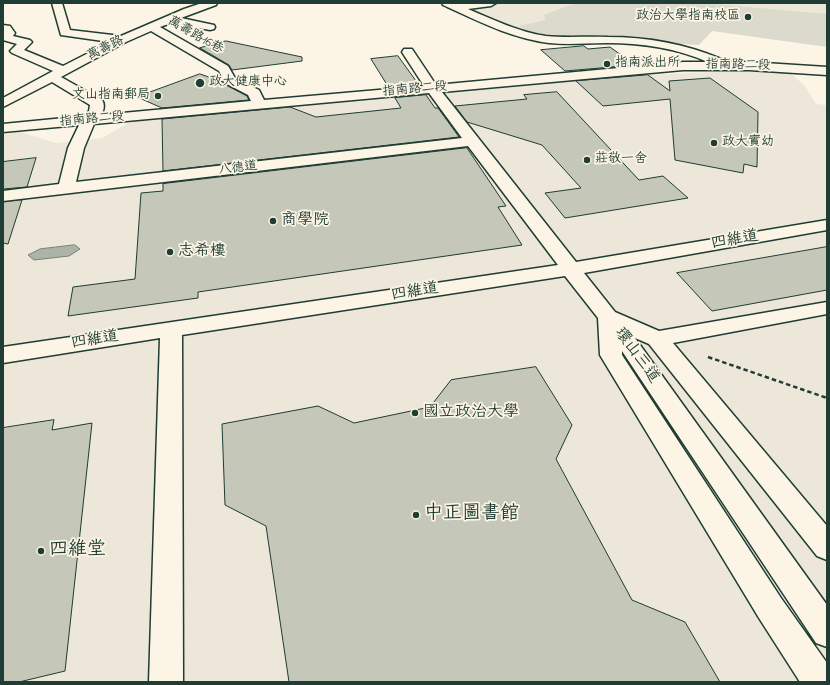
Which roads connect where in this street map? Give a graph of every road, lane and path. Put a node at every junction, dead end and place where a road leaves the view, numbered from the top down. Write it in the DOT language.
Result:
graph roads {
  1 [pos="58,3"];
  2 [pos="212,3"];
  3 [pos="491,3"];
  4 [pos="452,5"];
  5 [pos="169,19"];
  6 [pos="152,27"];
  7 [pos="210,27"];
  8 [pos="3,28"];
  9 [pos="122,40"];
  10 [pos="408,52"];
  11 [pos="723,65"];
  12 [pos="827,71"];
  13 [pos="66,72"];
  14 [pos="432,88"];
  15 [pos="3,103"];
  16 [pos="259,104"];
  17 [pos="89,120"];
  18 [pos="3,128"];
  19 [pos="472,142"];
  20 [pos="66,189"];
  21 [pos="3,196"];
  22 [pos="827,225"];
  23 [pos="571,269"];
  24 [pos="827,308"];
  25 [pos="608,317"];
  26 [pos="171,330"];
  27 [pos="657,339"];
  28 [pos="701,354"];
  29 [pos="3,355"];
  30 [pos="827,398"];
  31 [pos="827,547"];
  32 [pos="827,632"];
  33 [pos="166,682"];
  34 [pos="820,682"];
  1 -- 9 [label="street"];
  2 -- 5 [label="street, 萬壽路"];
  3 -- 4 [label="street"];
  4 -- 11 [label="street"];
  5 -- 6 [label="street, 萬壽路"];
  5 -- 7 [label="street"];
  6 -- 9 [label="street, 萬壽路"];
  6 -- 16 [label="street, 萬壽路16巷"];
  8 -- 13 [label="street"];
  9 -- 13 [label="street, 萬壽路"];
  10 -- 14 [label="street, 環山三道"];
  11 -- 12 [label="street, 指南路二段"];
  11 -- 14 [label="street, 指南路二段"];
  13 -- 15 [label="street, 萬壽路"];
  13 -- 17 [label="street"];
  14 -- 16 [label="street, 指南路二段"];
  14 -- 19 [label="street, 環山三道"];
  16 -- 17 [label="street, 指南路二段"];
  17 -- 18 [label="street, 指南路二段"];
  17 -- 20 [label="street"];
  19 -- 20 [label="street, 八德道"];
  19 -- 23 [label="street, 環山三道"];
  20 -- 21 [label="street, 八德道"];
  22 -- 23 [label="street, 四維道"];
  23 -- 25 [label="street, 環山三道"];
  23 -- 26 [label="street, 四維道"];
  24 -- 27 [label="street"];
  25 -- 27 [label="street"];
  25 -- 32 [label="street, 環山三道"];
  25 -- 34 [label="street"];
  26 -- 29 [label="street, 四維道"];
  26 -- 33 [label="street"];
  27 -- 31 [label="street"];
  28 -- 30 [label="path"];
}
